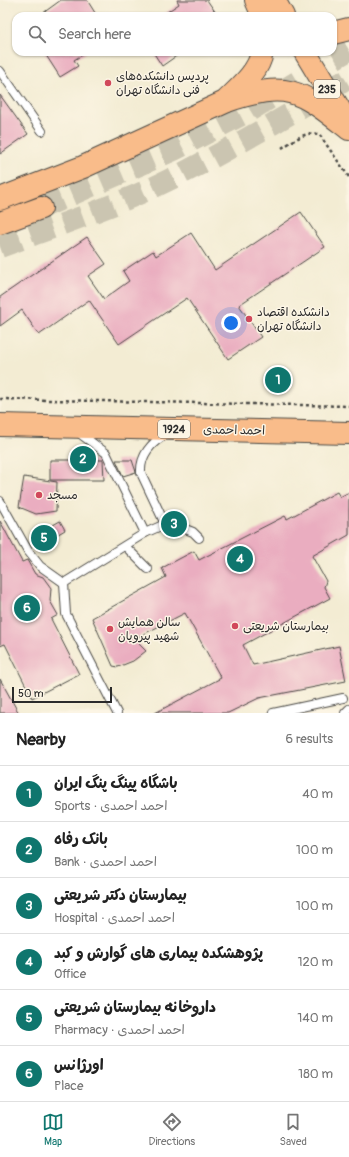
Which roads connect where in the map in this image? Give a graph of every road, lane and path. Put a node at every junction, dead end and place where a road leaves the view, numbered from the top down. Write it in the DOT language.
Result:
graph roads {
  1 [pos="256,0"];
  2 [pos="274,0"];
  3 [pos="261,12"];
  4 [pos="281,12"];
  5 [pos="349,28"];
  6 [pos="337,32"];
  7 [pos="260,56"];
  8 [pos="307,56"];
  9 [pos="0,72"];
  10 [pos="225,102"];
  11 [pos="349,125"];
  12 [pos="349,129"];
  13 [pos="42,131"];
  14 [pos="282,148"];
  15 [pos="349,178"];
  16 [pos="0,200"];
  17 [pos="41,208"];
  18 [pos="0,223"];
  19 [pos="0,399"];
  20 [pos="349,406"];
  21 [pos="0,425"];
  22 [pos="70,427"];
  23 [pos="178,429"];
  24 [pos="349,433"];
  25 [pos="0,501"];
  26 [pos="165,524"];
  27 [pos="145,533"];
  28 [pos="199,538"];
  29 [pos="126,547"];
  30 [pos="148,569"];
  31 [pos="64,583"];
  32 [pos="343,698"];
  33 [pos="349,709"];
  34 [pos="117,713"];
  35 [pos="273,713"];
  36 [pos="345,713"];
  1 -- 3 [label="main road"];
  2 -- 4 [label="main road"];
  5 -- 6 [label="main road"];
  7 -- 10 [label="main road"];
  8 -- 11 [label="main road, 235"];
  9 -- 13 [label="lane"];
  10 -- 12 [label="main road"];
  10 -- 16 [label="main road"];
  14 -- 15 [label="path"];
  17 -- 18 [label="main road"];
  19 -- 20 [label="path"];
  21 -- 22 [label="main road, احمد احمدی / 1924"];
  22 -- 23 [label="main road, احمد احمدی / 1924"];
  22 -- 27 [label="lane"];
  23 -- 24 [label="main road, احمد احمدی / 1924"];
  23 -- 26 [label="lane"];
  25 -- 31 [label="lane"];
  26 -- 27 [label="lane"];
  26 -- 28 [label="lane"];
  27 -- 29 [label="lane"];
  29 -- 30 [label="lane"];
  29 -- 31 [label="lane"];
  31 -- 34 [label="lane"];
  32 -- 35 [label="lane"];
  33 -- 36 [label="lane"];
}
